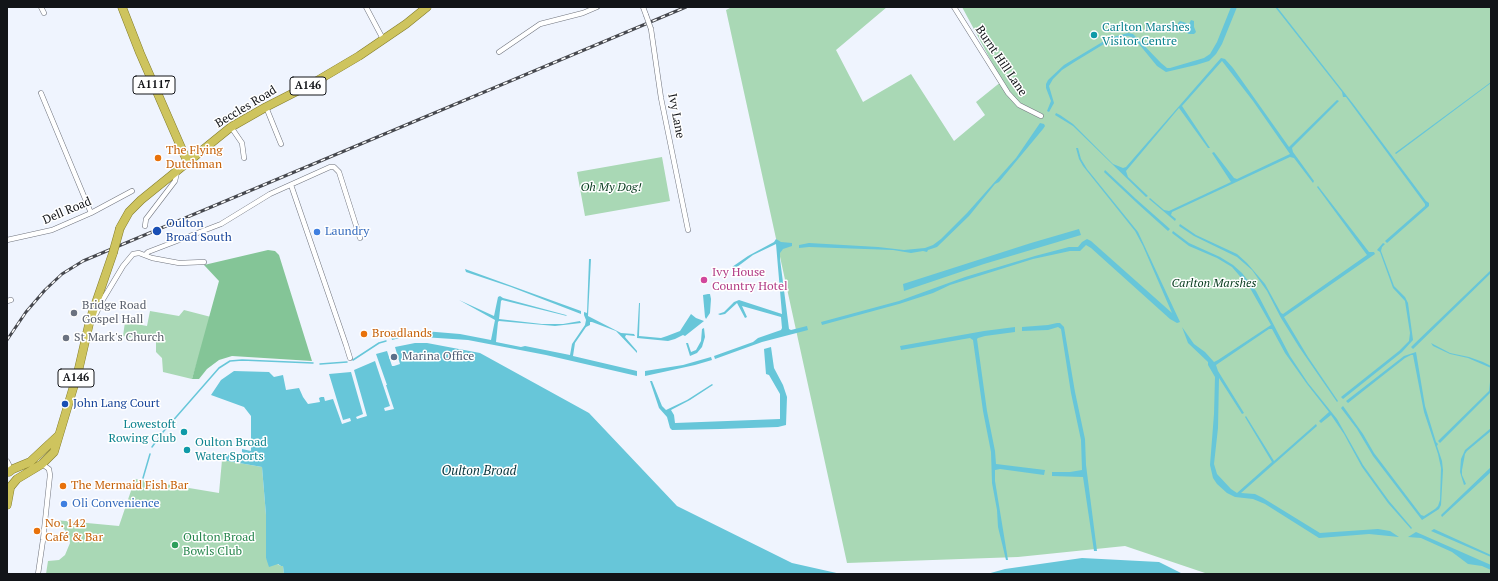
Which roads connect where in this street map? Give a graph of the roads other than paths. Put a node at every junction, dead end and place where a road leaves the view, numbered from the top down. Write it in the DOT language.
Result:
graph roads {
  1 [pos="41,7"];
  2 [pos="122,7"];
  3 [pos="366,7"];
  4 [pos="427,7"];
  5 [pos="597,7"];
  6 [pos="643,7"];
  7 [pos="954,7"];
  8 [pos="44,13"];
  9 [pos="383,40"];
  10 [pos="499,52"];
  11 [pos="41,93"];
  12 [pos="266,107"];
  13 [pos="1041,116"];
  14 [pos="231,127"];
  15 [pos="281,144"];
  16 [pos="244,158"];
  17 [pos="187,162"];
  18 [pos="177,171"];
  19 [pos="291,185"];
  20 [pos="132,191"];
  21 [pos="91,213"];
  22 [pos="145,226"];
  23 [pos="688,230"];
  24 [pos="360,238"];
  25 [pos="7,239"];
  26 [pos="145,255"];
  27 [pos="204,262"];
  28 [pos="90,320"];
  29 [pos="350,358"];
  30 [pos="60,434"];
  31 [pos="7,461"];
  32 [pos="42,464"];
  33 [pos="8,471"];
  34 [pos="10,488"];
  35 [pos="7,505"];
  36 [pos="38,574"];
  1 -- 8 [label="street"];
  2 -- 17 [label="highway, A1117"];
  3 -- 9 [label="street"];
  4 -- 9 [label="highway, Beccles Road / A146"];
  5 -- 10 [label="street"];
  6 -- 23 [label="street, Ivy Lane, bridge"];
  7 -- 13 [label="street, Burnt Hill Lane"];
  9 -- 12 [label="highway, Beccles Road / A146"];
  11 -- 21 [label="street"];
  12 -- 14 [label="highway, Beccles Road / A146"];
  12 -- 15 [label="street"];
  14 -- 16 [label="street"];
  14 -- 17 [label="highway, Beccles Road / A146"];
  17 -- 18 [label="highway, Beccles Road / A146"];
  18 -- 22 [label="street, Beccles Road"];
  18 -- 28 [label="highway, A146, bridge"];
  19 -- 24 [label="street"];
  19 -- 26 [label="street"];
  19 -- 29 [label="street"];
  20 -- 21 [label="street, Dell Road"];
  21 -- 25 [label="street, Dell Road"];
  26 -- 27 [label="street"];
  26 -- 28 [label="street"];
  28 -- 30 [label="highway, A146"];
  30 -- 32 [label="highway, A146"];
  30 -- 33 [label="highway"];
  31 -- 33 [label="street"];
  32 -- 34 [label="highway, A146"];
  32 -- 36 [label="street"];
  33 -- 34 [label="highway"];
  34 -- 35 [label="highway"];
}
